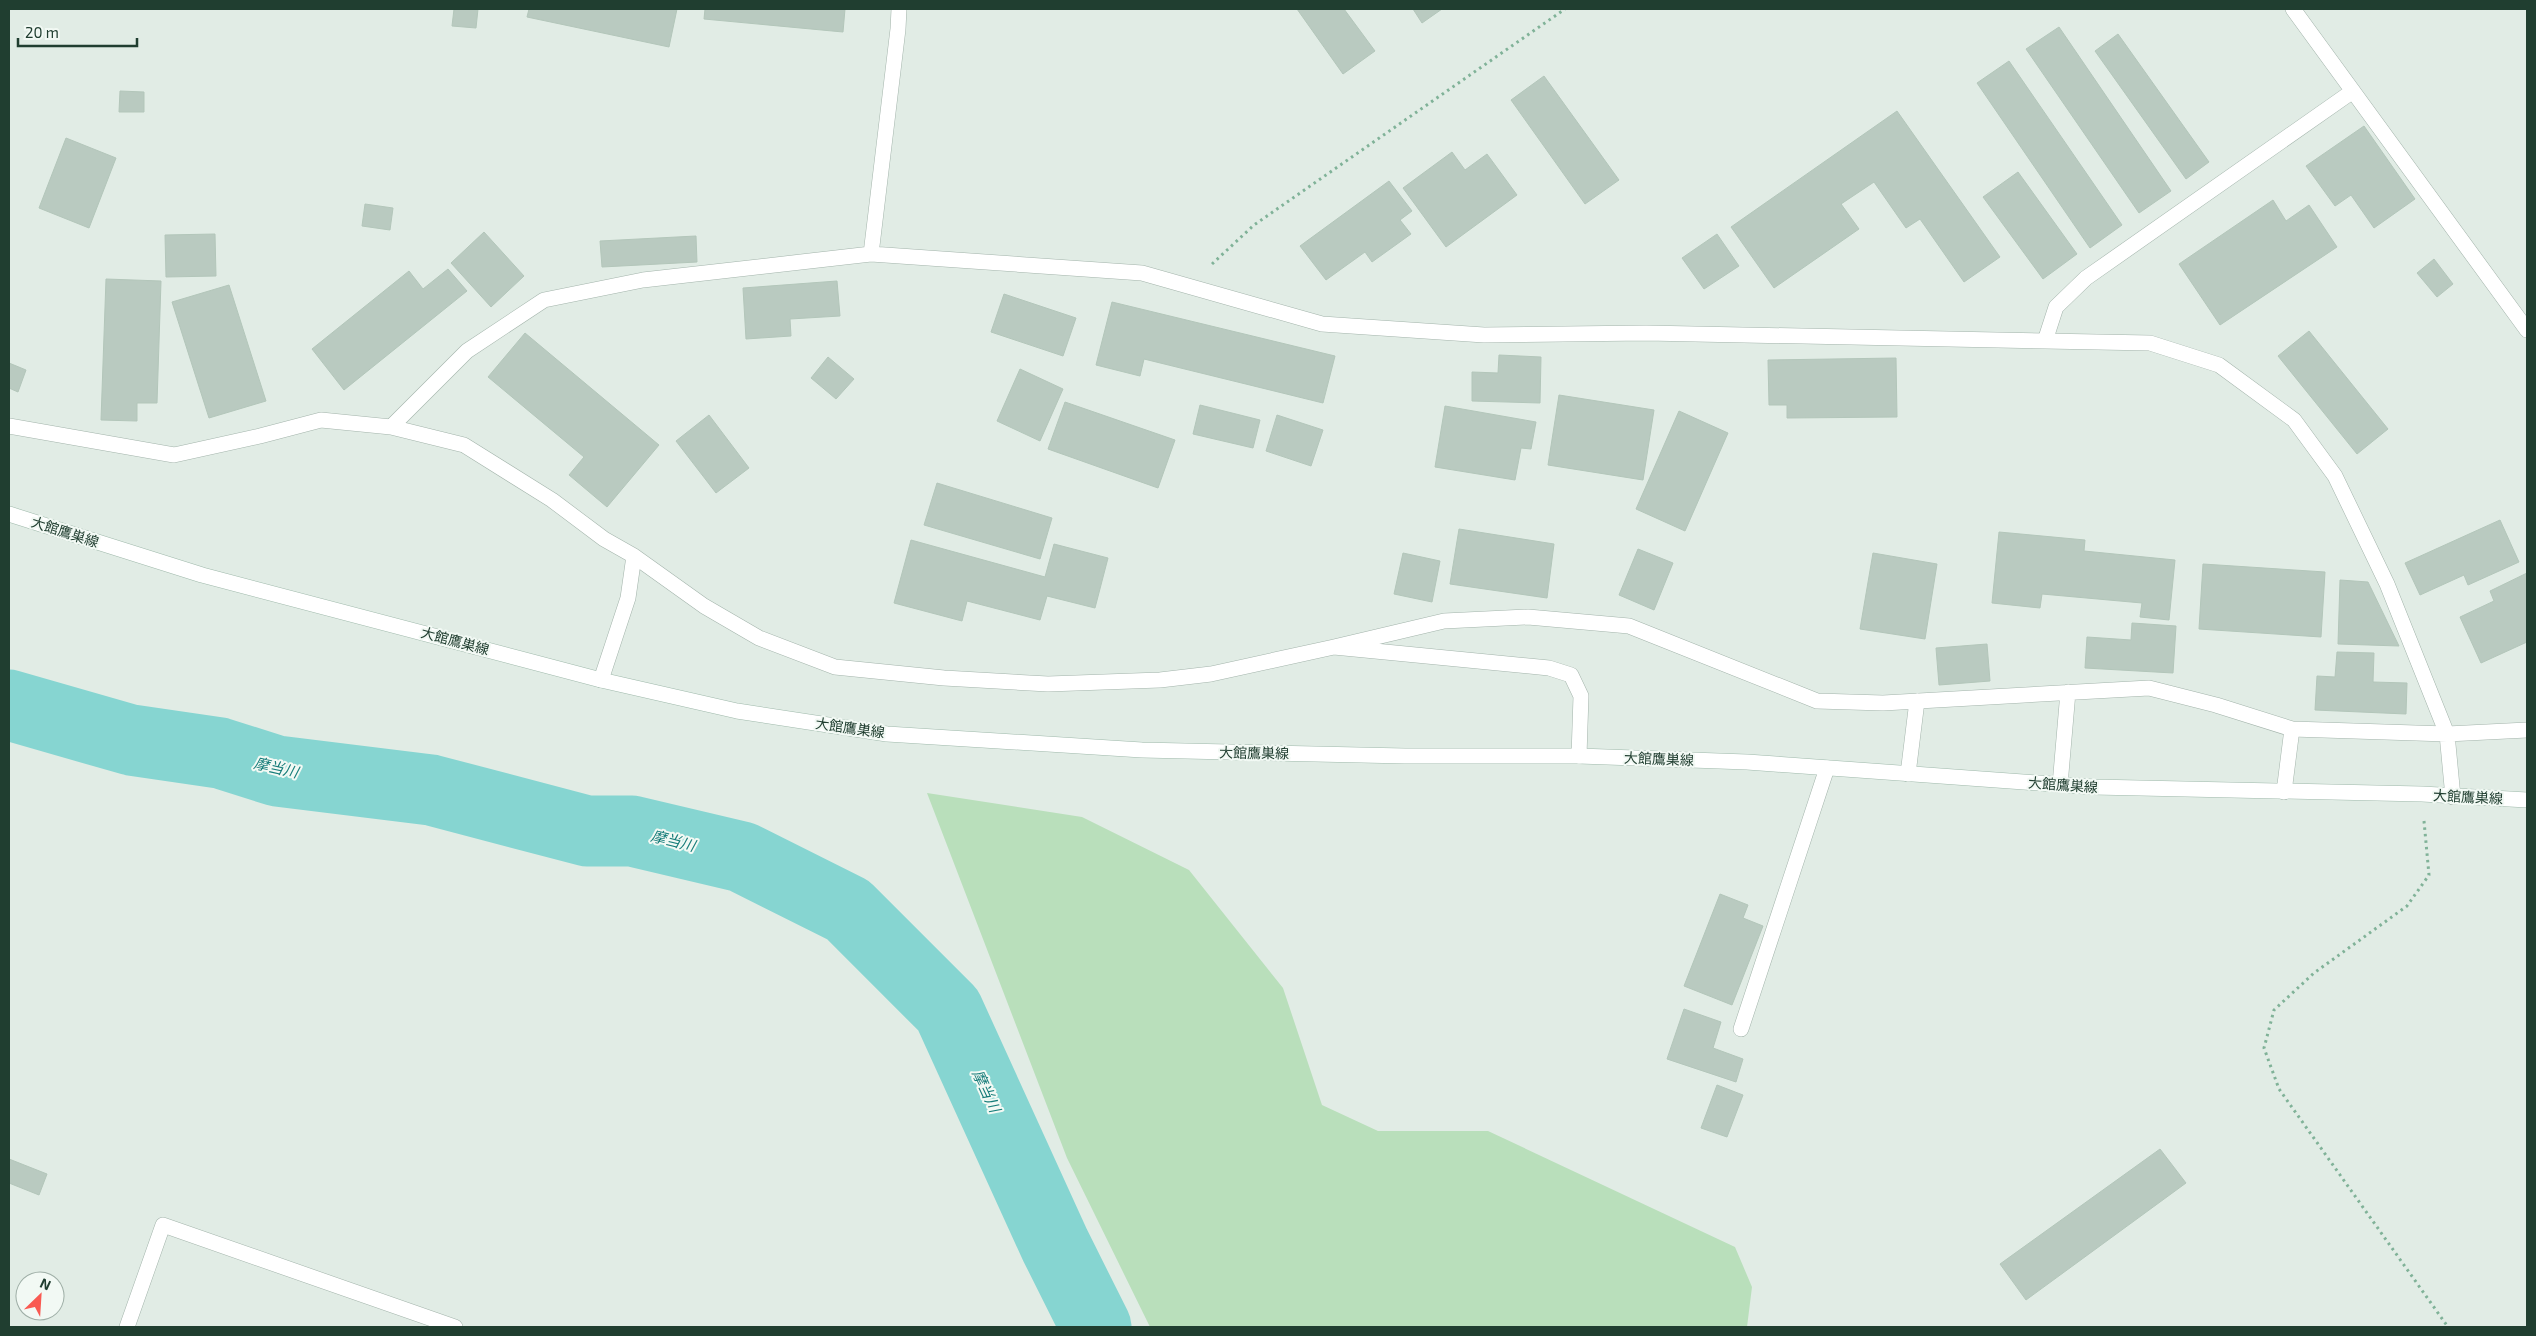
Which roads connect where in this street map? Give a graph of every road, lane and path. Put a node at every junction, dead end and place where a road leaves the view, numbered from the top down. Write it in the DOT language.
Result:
graph roads {
  1 [pos="899,9"];
  2 [pos="1565,9"];
  3 [pos="2292,9"];
  4 [pos="2352,91"];
  5 [pos="870,254"];
  6 [pos="1187,286"];
  7 [pos="2527,330"];
  8 [pos="2044,341"];
  9 [pos="9,426"];
  10 [pos="391,427"];
  11 [pos="9,514"];
  12 [pos="634,556"];
  13 [pos="1334,647"];
  14 [pos="601,680"];
  15 [pos="2068,692"];
  16 [pos="1917,701"];
  17 [pos="2292,729"];
  18 [pos="2527,730"];
  19 [pos="2447,734"];
  20 [pos="1579,756"];
  21 [pos="1827,768"];
  22 [pos="1908,774"];
  23 [pos="2060,785"];
  24 [pos="2284,792"];
  25 [pos="2422,794"];
  26 [pos="2453,796"];
  27 [pos="2527,800"];
  28 [pos="1741,1029"];
  29 [pos="127,1327"];
  30 [pos="454,1327"];
  31 [pos="2448,1327"];
  1 -- 5 [label="street"];
  2 -- 6 [label="path"];
  3 -- 4 [label="street"];
  4 -- 7 [label="street"];
  4 -- 8 [label="street"];
  5 -- 6 [label="street"];
  5 -- 10 [label="street"];
  6 -- 8 [label="street"];
  8 -- 19 [label="street"];
  9 -- 10 [label="street"];
  10 -- 12 [label="street"];
  11 -- 14 [label="street, 大館鷹巣線"];
  12 -- 13 [label="street"];
  12 -- 14 [label="street"];
  13 -- 16 [label="street"];
  13 -- 20 [label="street"];
  14 -- 20 [label="street, 大館鷹巣線"];
  15 -- 16 [label="street"];
  15 -- 17 [label="street"];
  15 -- 23 [label="street"];
  16 -- 22 [label="street"];
  17 -- 19 [label="street"];
  17 -- 24 [label="street"];
  18 -- 19 [label="street"];
  19 -- 26 [label="street"];
  20 -- 21 [label="street, 大館鷹巣線"];
  21 -- 22 [label="street, 大館鷹巣線"];
  21 -- 28 [label="street"];
  22 -- 23 [label="street, 大館鷹巣線"];
  23 -- 24 [label="street, 大館鷹巣線"];
  24 -- 25 [label="street, 大館鷹巣線"];
  25 -- 26 [label="street, 大館鷹巣線"];
  25 -- 31 [label="path"];
  26 -- 27 [label="street, 大館鷹巣線"];
  29 -- 30 [label="street"];
}
